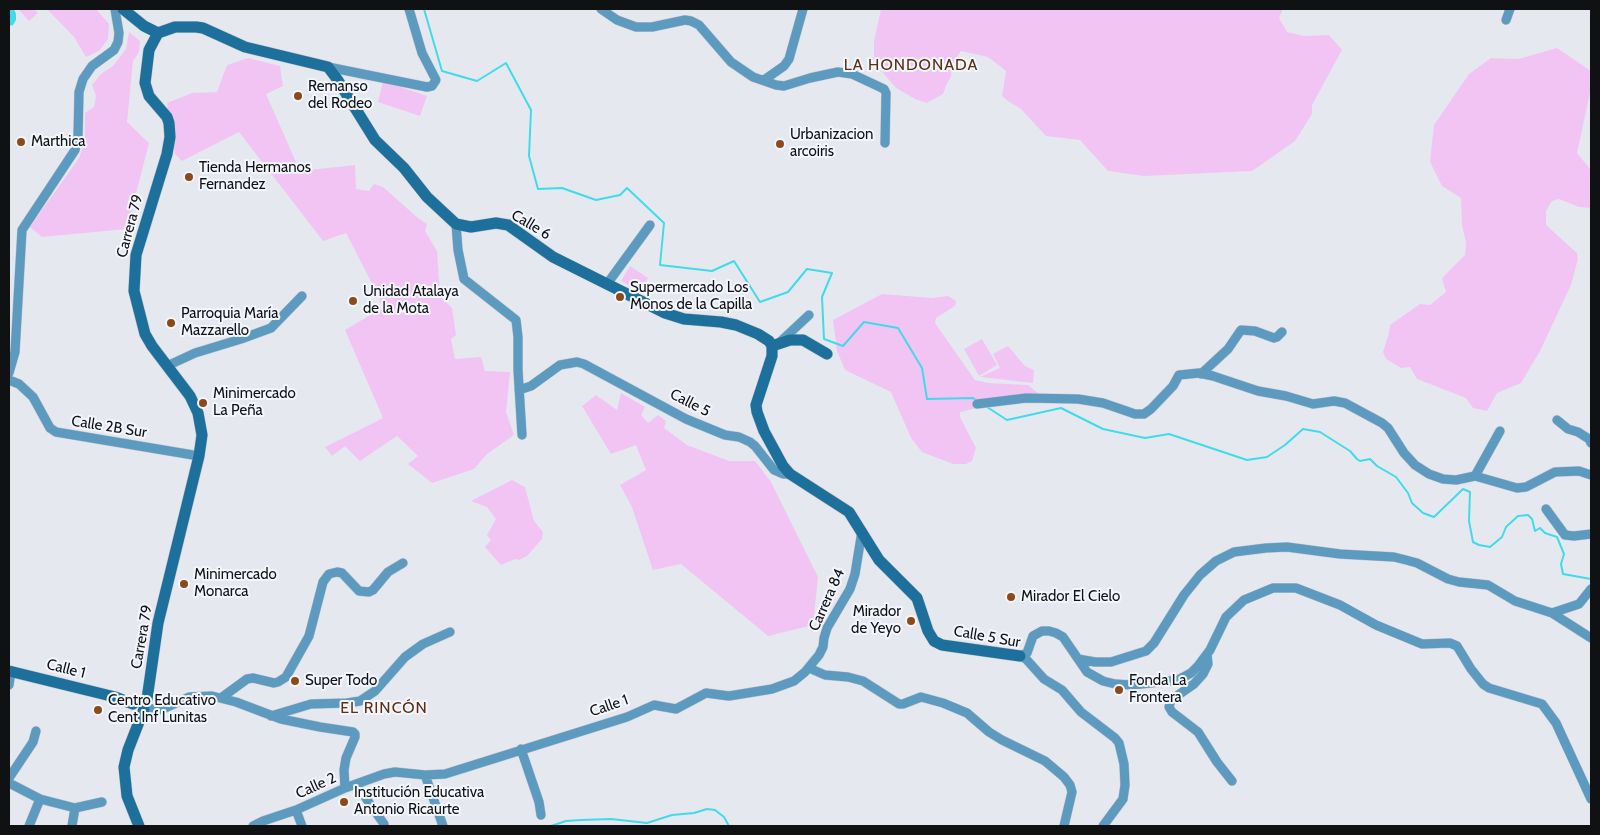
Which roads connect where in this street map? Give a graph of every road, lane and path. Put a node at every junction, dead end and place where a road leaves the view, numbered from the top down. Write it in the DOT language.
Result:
graph roads {
  1 [pos="114,9"];
  2 [pos="123,9"];
  3 [pos="409,9"];
  4 [pos="600,9"];
  5 [pos="803,9"];
  6 [pos="1510,9"];
  7 [pos="1506,20"];
  8 [pos="158,33"];
  9 [pos="328,67"];
  10 [pos="764,80"];
  11 [pos="885,143"];
  12 [pos="456,224"];
  13 [pos="650,225"];
  14 [pos="608,284"];
  15 [pos="302,296"];
  16 [pos="809,315"];
  17 [pos="1282,332"];
  18 [pos="775,345"];
  19 [pos="827,354"];
  20 [pos="167,366"];
  21 [pos="9,373"];
  22 [pos="1201,374"];
  23 [pos="9,380"];
  24 [pos="519,390"];
  25 [pos="977,404"];
  26 [pos="1557,420"];
  27 [pos="1500,431"];
  28 [pos="522,435"];
  29 [pos="1591,443"];
  30 [pos="199,456"];
  31 [pos="790,474"];
  32 [pos="1591,474"];
  33 [pos="1475,476"];
  34 [pos="1546,509"];
  35 [pos="862,531"];
  36 [pos="1591,534"];
  37 [pos="403,563"];
  38 [pos="1591,589"];
  39 [pos="1552,614"];
  40 [pos="450,632"];
  41 [pos="1591,638"];
  42 [pos="822,651"];
  43 [pos="1207,654"];
  44 [pos="1020,656"];
  45 [pos="1078,659"];
  46 [pos="809,668"];
  47 [pos="10,671"];
  48 [pos="9,685"];
  49 [pos="221,698"];
  50 [pos="143,704"];
  51 [pos="271,716"];
  52 [pos="36,731"];
  53 [pos="522,749"];
  54 [pos="391,773"];
  55 [pos="425,775"];
  56 [pos="9,778"];
  57 [pos="1232,781"];
  58 [pos="9,783"];
  59 [pos="356,784"];
  60 [pos="344,788"];
  61 [pos="1591,798"];
  62 [pos="40,799"];
  63 [pos="102,802"];
  64 [pos="75,808"];
  65 [pos="296,810"];
  66 [pos="541,815"];
  67 [pos="384,824"];
  68 [pos="29,826"];
  69 [pos="72,826"];
  70 [pos="139,826"];
  71 [pos="253,826"];
  72 [pos="302,826"];
  73 [pos="443,826"];
  74 [pos="1064,826"];
  75 [pos="1104,826"];
  1 -- 21 [label="street"];
  2 -- 8 [label="street"];
  3 -- 9 [label="street"];
  4 -- 10 [label="street"];
  5 -- 10 [label="street"];
  6 -- 7 [label="street"];
  8 -- 9 [label="street"];
  8 -- 20 [label="street, Carrera 79"];
  9 -- 12 [label="street"];
  10 -- 11 [label="street"];
  12 -- 14 [label="street, Calle 6"];
  12 -- 24 [label="street"];
  13 -- 14 [label="street"];
  14 -- 18 [label="street, Calle 6"];
  15 -- 20 [label="street"];
  16 -- 18 [label="street"];
  17 -- 22 [label="street"];
  18 -- 19 [label="street"];
  18 -- 31 [label="street"];
  20 -- 30 [label="street, Carrera 79"];
  22 -- 25 [label="street"];
  22 -- 33 [label="street"];
  23 -- 30 [label="street, Calle 2B Sur"];
  24 -- 28 [label="street"];
  24 -- 31 [label="street, Calle 5"];
  26 -- 29 [label="street"];
  27 -- 33 [label="street"];
  30 -- 50 [label="street, Carrera 79"];
  31 -- 35 [label="street, Calle 5 Sur"];
  32 -- 33 [label="street"];
  34 -- 36 [label="street"];
  35 -- 42 [label="street, Carrera 84"];
  35 -- 44 [label="street, Calle 5 Sur"];
  37 -- 49 [label="street"];
  38 -- 39 [label="street"];
  39 -- 41 [label="street"];
  39 -- 45 [label="street"];
  40 -- 51 [label="street"];
  42 -- 46 [label="street, Calle 1"];
  43 -- 45 [label="street"];
  43 -- 57 [label="street"];
  43 -- 61 [label="street"];
  44 -- 45 [label="street"];
  44 -- 75 [label="street, Calle 5 Sur"];
  46 -- 53 [label="street, Calle 1"];
  46 -- 74 [label="street"];
  47 -- 48 [label="street"];
  47 -- 50 [label="street, Calle 1"];
  49 -- 50 [label="street"];
  49 -- 51 [label="street"];
  50 -- 70 [label="street"];
  51 -- 60 [label="street"];
  52 -- 56 [label="street"];
  53 -- 55 [label="street, Calle 1"];
  53 -- 66 [label="street"];
  54 -- 55 [label="street, Calle 1"];
  54 -- 59 [label="street, Calle 2"];
  55 -- 73 [label="street"];
  58 -- 62 [label="street"];
  59 -- 60 [label="street, Calle 2"];
  59 -- 67 [label="street"];
  60 -- 65 [label="street, Calle 2"];
  62 -- 64 [label="street"];
  62 -- 68 [label="street"];
  63 -- 64 [label="street"];
  64 -- 69 [label="street"];
  65 -- 71 [label="street, Calle 2"];
  65 -- 72 [label="street"];
}
